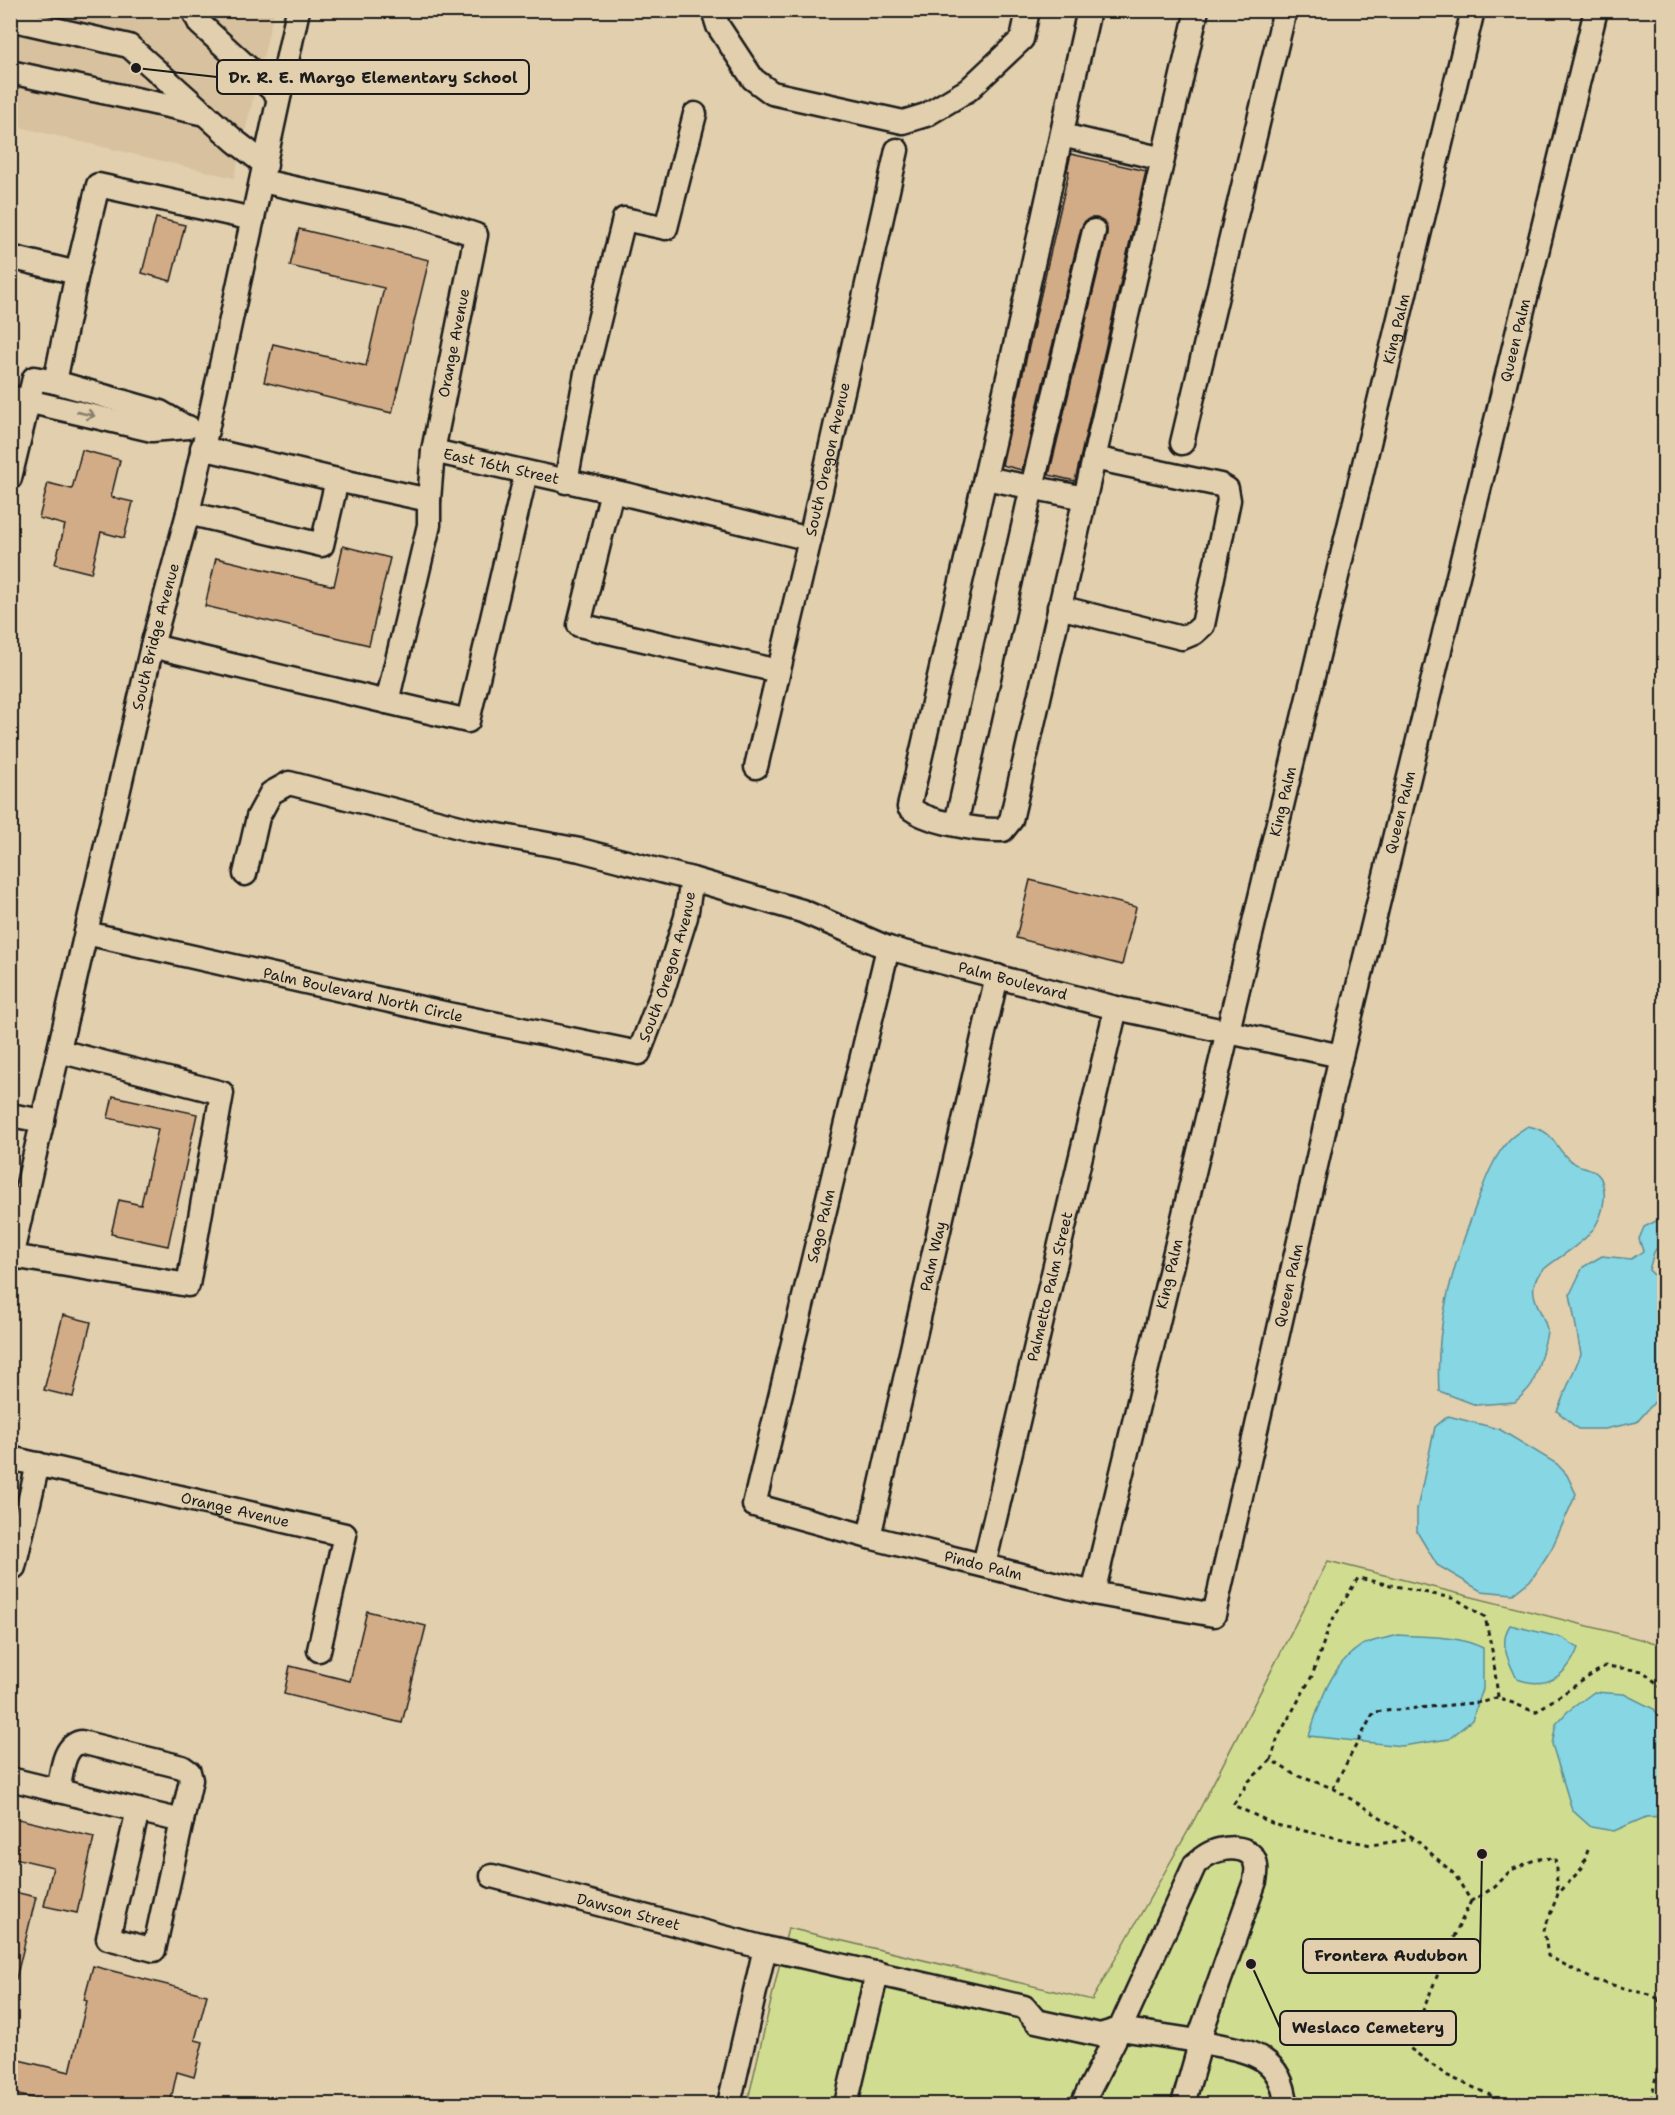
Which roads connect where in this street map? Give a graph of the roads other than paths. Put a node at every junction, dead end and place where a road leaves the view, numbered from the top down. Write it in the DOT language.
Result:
graph roads {
  1 [pos="193,10"];
  2 [pos="298,10"];
  3 [pos="713,10"];
  4 [pos="1028,10"];
  5 [pos="1089,10"];
  6 [pos="1197,10"];
  7 [pos="1285,10"];
  8 [pos="1473,10"];
  9 [pos="1596,10"];
  10 [pos="10,19"];
  11 [pos="10,72"];
  12 [pos="279,96"];
  13 [pos="694,114"];
  14 [pos="207,115"];
  15 [pos="1062,135"];
  16 [pos="897,150"];
  17 [pos="1162,159"];
  18 [pos="264,173"];
  19 [pos="254,219"];
  20 [pos="1094,231"];
  21 [pos="10,257"];
  22 [pos="77,273"];
  23 [pos="55,382"];
  24 [pos="20,399"];
  25 [pos="184,426"];
  26 [pos="205,439"];
  27 [pos="1182,443"];
  28 [pos="433,451"];
  29 [pos="1094,458"];
  30 [pos="526,472"];
  31 [pos="10,478"];
  32 [pos="985,478"];
  33 [pos="337,480"];
  34 [pos="566,482"];
  35 [pos="1032,487"];
  36 [pos="612,491"];
  37 [pos="1084,498"];
  38 [pos="429,500"];
  39 [pos="188,513"];
  40 [pos="810,539"];
  41 [pos="1059,607"];
  42 [pos="152,646"];
  43 [pos="778,671"];
  44 [pos="387,702"];
  45 [pos="756,767"];
  46 [pos="956,824"];
  47 [pos="245,874"];
  48 [pos="692,879"];
  49 [pos="86,933"];
  50 [pos="888,948"];
  51 [pos="997,976"];
  52 [pos="1116,1008"];
  53 [pos="1228,1032"];
  54 [pos="60,1051"];
  55 [pos="639,1053"];
  56 [pos="1341,1056"];
  57 [pos="10,1115"];
  58 [pos="43,1121"];
  59 [pos="11,1259"];
  60 [pos="10,1458"];
  61 [pos="38,1464"];
  62 [pos="754,1504"];
  63 [pos="17,1528"];
  64 [pos="869,1537"];
  65 [pos="984,1565"];
  66 [pos="12,1578"];
  67 [pos="1094,1593"];
  68 [pos="1214,1615"];
  69 [pos="319,1650"];
  70 [pos="10,1779"];
  71 [pos="58,1791"];
  72 [pos="138,1810"];
  73 [pos="182,1821"];
  74 [pos="492,1876"];
  75 [pos="765,1948"];
  76 [pos="877,1973"];
  77 [pos="1120,2029"];
  78 [pos="1198,2041"];
  79 [pos="729,2104"];
  80 [pos="846,2104"];
  81 [pos="1082,2104"];
  82 [pos="1183,2104"];
  83 [pos="1286,2104"];
  1 -- 12 [label="street"];
  2 -- 12 [label="street, South Bridge Avenue"];
  3 -- 4 [label="street"];
  5 -- 15 [label="street"];
  6 -- 17 [label="street"];
  7 -- 27 [label="street"];
  8 -- 53 [label="street, King Palm"];
  9 -- 56 [label="street, Queen Palm"];
  10 -- 14 [label="street"];
  11 -- 14 [label="street"];
  12 -- 18 [label="street, South Bridge Avenue"];
  13 -- 34 [label="street"];
  14 -- 18 [label="street"];
  15 -- 17 [label="street"];
  15 -- 32 [label="street"];
  16 -- 40 [label="street, South Oregon Avenue"];
  17 -- 29 [label="street"];
  18 -- 19 [label="street, South Bridge Avenue"];
  18 -- 28 [label="street, Orange Avenue"];
  19 -- 22 [label="street"];
  19 -- 26 [label="street, South Bridge Avenue"];
  20 -- 35 [label="street"];
  21 -- 22 [label="street"];
  22 -- 23 [label="street"];
  23 -- 24 [label="street"];
  23 -- 25 [label="street"];
  24 -- 25 [label="street, one-way"];
  24 -- 31 [label="street"];
  25 -- 26 [label="street"];
  26 -- 33 [label="street"];
  26 -- 39 [label="street, South Bridge Avenue"];
  28 -- 30 [label="street, East 16th Street"];
  28 -- 38 [label="street, East 16th Street"];
  29 -- 37 [label="street"];
  29 -- 41 [label="street"];
  30 -- 34 [label="street, East 16th Street"];
  30 -- 44 [label="street"];
  32 -- 35 [label="street"];
  32 -- 46 [label="street"];
  33 -- 38 [label="street"];
  33 -- 39 [label="street"];
  34 -- 36 [label="street, East 16th Street"];
  35 -- 37 [label="street"];
  35 -- 46 [label="street"];
  36 -- 40 [label="street, East 16th Street"];
  36 -- 43 [label="street"];
  37 -- 41 [label="street"];
  38 -- 44 [label="street, East 16th Street"];
  39 -- 42 [label="street, South Bridge Avenue"];
  40 -- 43 [label="street, South Oregon Avenue"];
  41 -- 46 [label="street"];
  42 -- 44 [label="street"];
  42 -- 49 [label="street, South Bridge Avenue"];
  43 -- 45 [label="street, South Oregon Avenue"];
  47 -- 48 [label="street"];
  48 -- 50 [label="street, Palm Boulevard"];
  48 -- 55 [label="street, South Oregon Avenue"];
  49 -- 54 [label="street, South Bridge Avenue"];
  49 -- 55 [label="street, Palm Boulevard North Circle"];
  50 -- 51 [label="street, Palm Boulevard"];
  50 -- 62 [label="street, Sago Palm"];
  51 -- 52 [label="street, Palm Boulevard"];
  51 -- 64 [label="street, Palm Way"];
  52 -- 53 [label="street, Palm Boulevard"];
  52 -- 65 [label="street, Palmetto Palm Street"];
  53 -- 56 [label="street, Palm Boulevard"];
  53 -- 67 [label="street, King Palm"];
  54 -- 58 [label="street, South Bridge Avenue"];
  54 -- 59 [label="street"];
  56 -- 68 [label="street, Queen Palm"];
  57 -- 58 [label="street"];
  58 -- 59 [label="street, South Bridge Avenue"];
  60 -- 61 [label="street, Orange Avenue"];
  61 -- 63 [label="street"];
  61 -- 69 [label="street, Orange Avenue"];
  62 -- 64 [label="street, Pindo Palm"];
  63 -- 66 [label="street"];
  64 -- 65 [label="street, Pindo Palm"];
  65 -- 67 [label="street, Pindo Palm"];
  67 -- 68 [label="street, Pindo Palm"];
  70 -- 71 [label="street"];
  71 -- 72 [label="street"];
  71 -- 73 [label="street"];
  72 -- 73 [label="street"];
  72 -- 73 [label="street"];
  74 -- 75 [label="street, Dawson Street"];
  75 -- 76 [label="street, Dawson Street"];
  75 -- 79 [label="street"];
  76 -- 77 [label="street, Dawson Street"];
  76 -- 80 [label="street"];
  77 -- 78 [label="street, Dawson Street"];
  77 -- 78 [label="street"];
  77 -- 81 [label="street"];
  78 -- 82 [label="street"];
  78 -- 83 [label="street, Dawson Street"];
}
